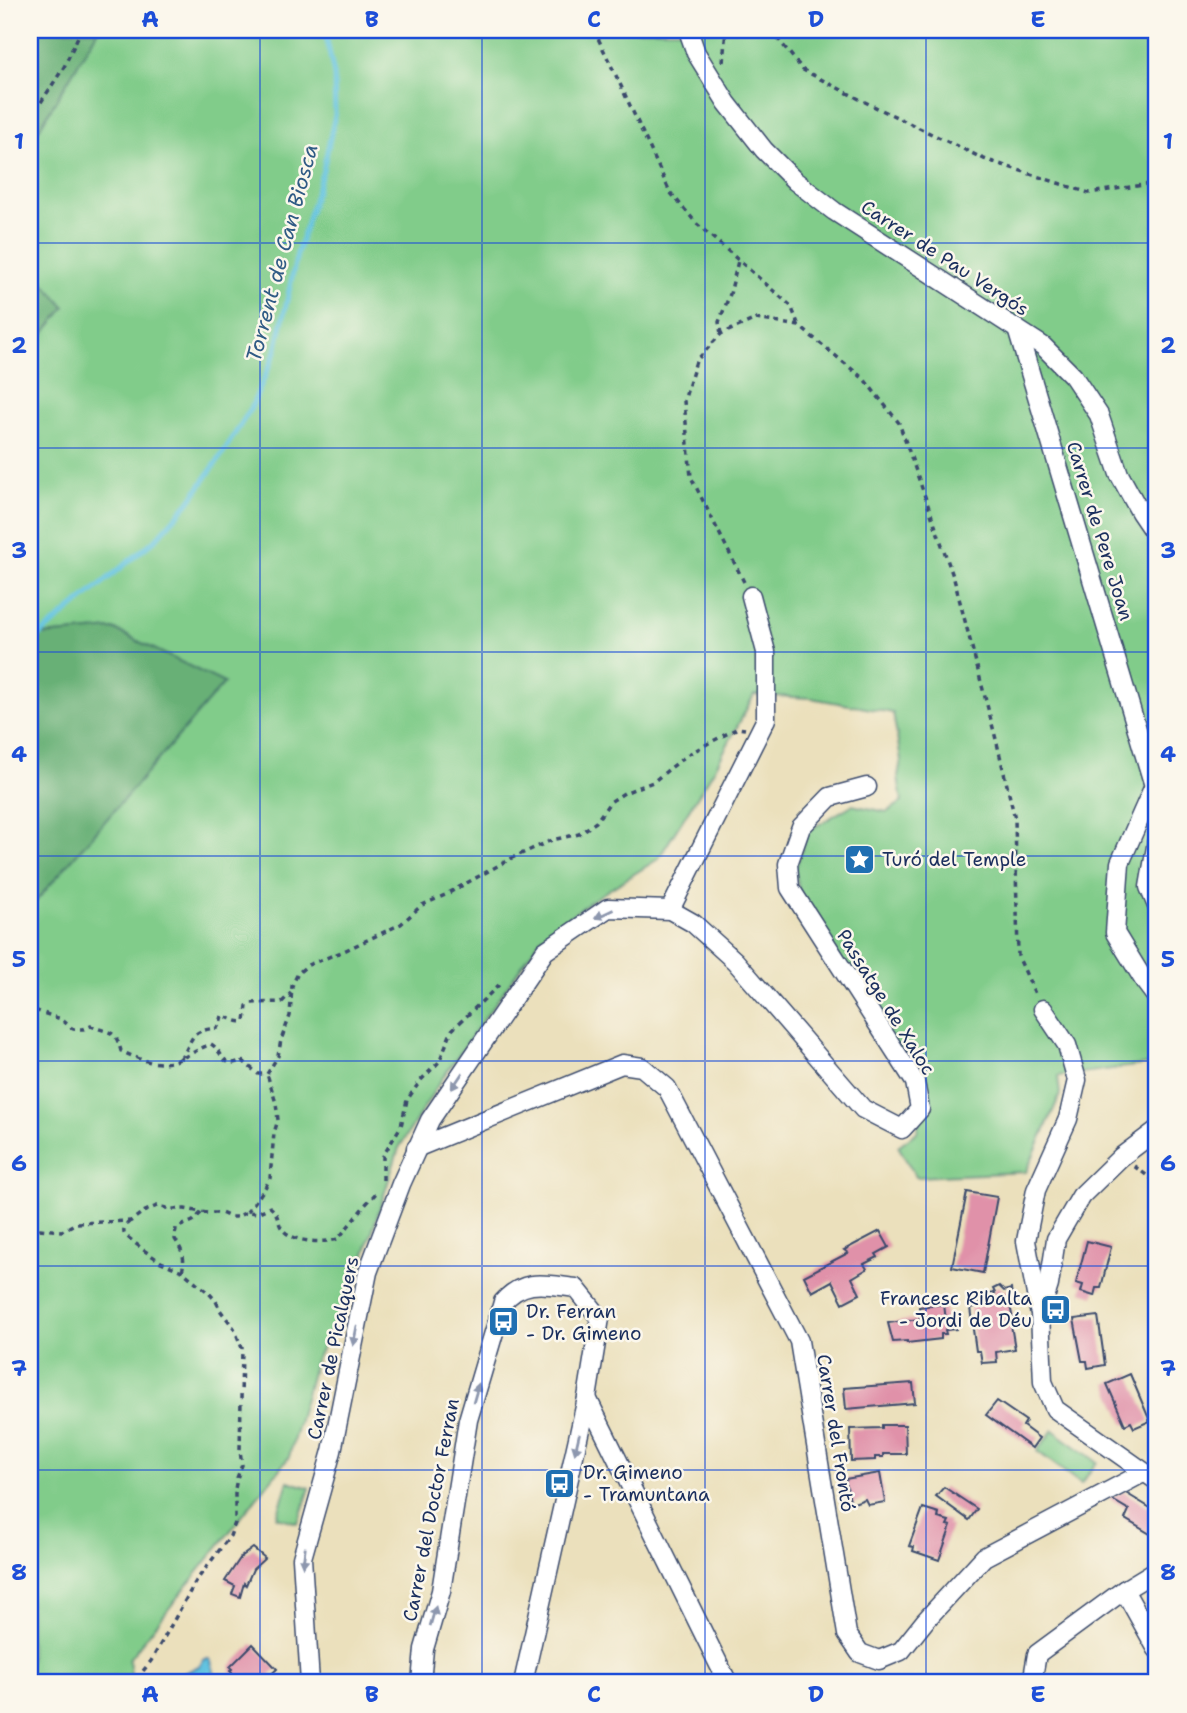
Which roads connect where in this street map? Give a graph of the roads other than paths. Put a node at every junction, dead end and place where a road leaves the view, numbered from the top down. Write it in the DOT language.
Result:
graph roads {
  1 [pos="688,30"];
  2 [pos="1017,328"];
  3 [pos="1157,537"];
  4 [pos="751,596"];
  5 [pos="867,787"];
  6 [pos="1156,791"];
  7 [pos="1157,841"];
  8 [pos="1157,906"];
  9 [pos="670,910"];
  10 [pos="1157,998"];
  11 [pos="1043,1009"];
  12 [pos="1157,1130"];
  13 [pos="416,1148"];
  14 [pos="1040,1313"];
  15 [pos="587,1398"];
  16 [pos="1150,1477"];
  17 [pos="1157,1570"];
  18 [pos="1124,1590"];
  19 [pos="1157,1649"];
  20 [pos="310,1683"];
  21 [pos="421,1683"];
  22 [pos="523,1683"];
  23 [pos="728,1683"];
  24 [pos="1032,1683"];
  1 -- 2 [label="street, Carrer de Pau Vergós"];
  2 -- 3 [label="street, Carrer de Pau Vergós"];
  2 -- 6 [label="street, Carrer de Pere Joan"];
  4 -- 9 [label="street"];
  5 -- 9 [label="street, Passatge de Xaloc"];
  6 -- 10 [label="street"];
  7 -- 8 [label="street"];
  9 -- 13 [label="street, Carrer de Picalquers, one-way"];
  11 -- 14 [label="street"];
  12 -- 14 [label="street"];
  13 -- 16 [label="street, Carrer del Frontó"];
  13 -- 20 [label="street, Carrer de Picalquers, one-way"];
  14 -- 16 [label="street"];
  21 -- 15 [label="street, Carrer del Doctor Ferran, one-way"];
  15 -- 22 [label="street, one-way"];
  15 -- 23 [label="street"];
  17 -- 18 [label="street"];
  18 -- 19 [label="street"];
  18 -- 24 [label="street"];
}
